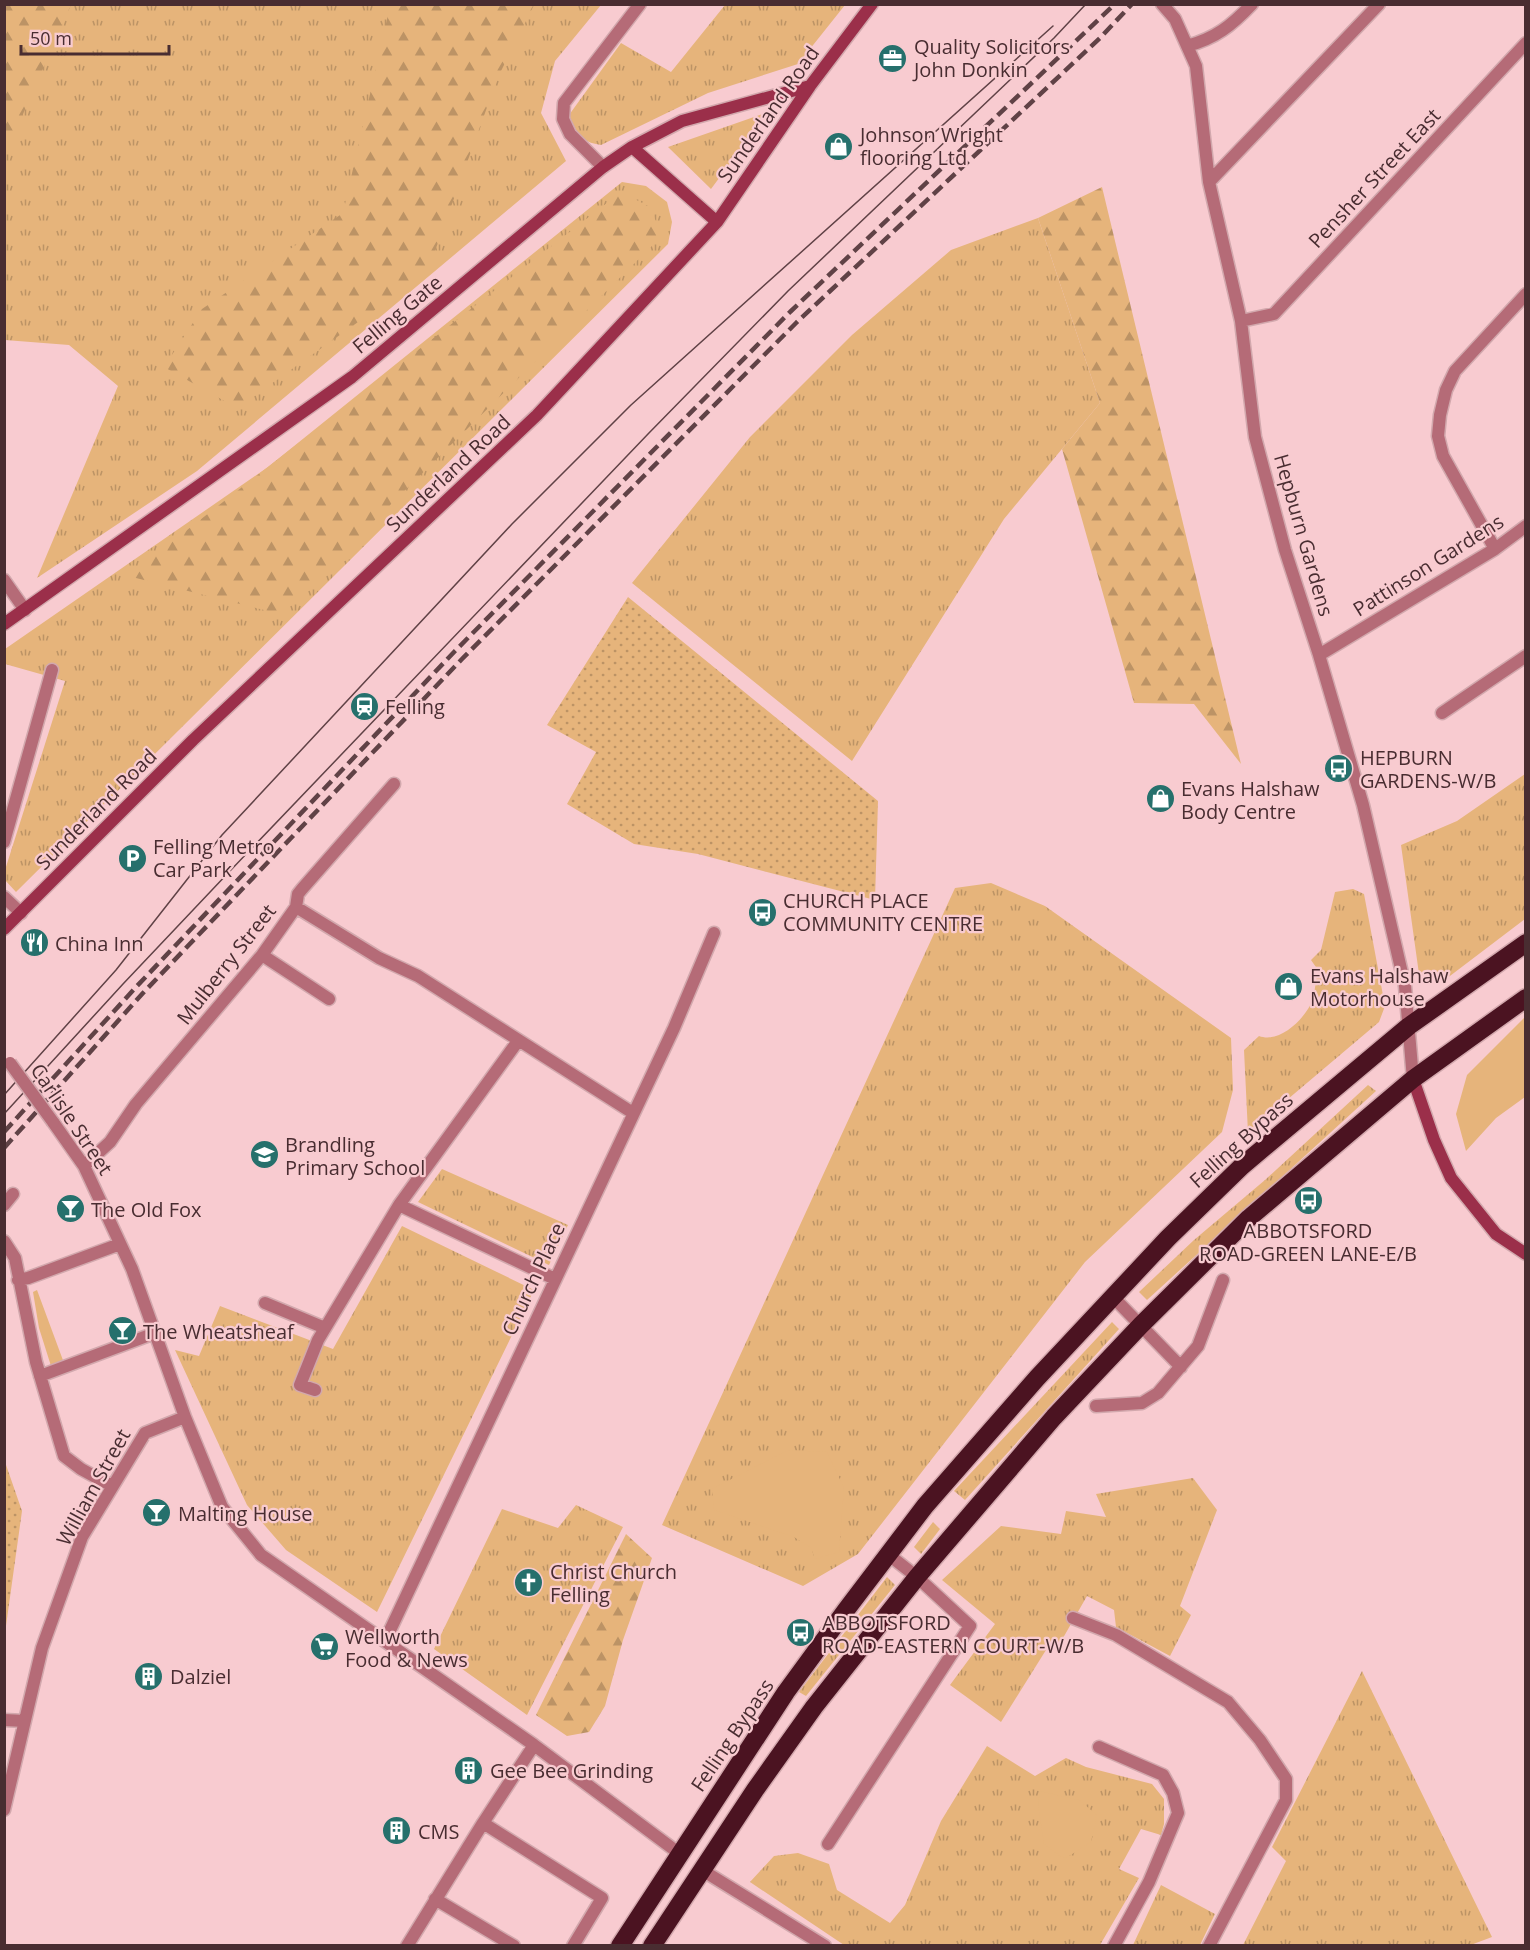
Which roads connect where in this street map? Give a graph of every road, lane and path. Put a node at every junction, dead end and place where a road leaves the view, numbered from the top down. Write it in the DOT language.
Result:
graph roads {
  1 [pos="640,4"];
  2 [pos="872,4"];
  3 [pos="1162,4"];
  4 [pos="1252,4"];
  5 [pos="1379,4"];
  6 [pos="1526,43"];
  7 [pos="1187,46"];
  8 [pos="810,86"];
  9 [pos="632,147"];
  10 [pos="603,167"];
  11 [pos="1209,182"];
  12 [pos="717,222"];
  13 [pos="1526,294"];
  14 [pos="1241,321"];
  15 [pos="1526,526"];
  16 [pos="1495,549"];
  17 [pos="4,580"];
  18 [pos="25,610"];
  19 [pos="4,624"];
  20 [pos="1319,655"];
  21 [pos="1526,656"];
  22 [pos="52,670"];
  23 [pos="1442,713"];
  24 [pos="394,784"];
  25 [pos="10,800"];
  26 [pos="4,842"];
  27 [pos="4,897"];
  28 [pos="296,907"];
  29 [pos="21,913"];
  30 [pos="4,929"];
  31 [pos="714,933"];
  32 [pos="1526,943"];
  33 [pos="262,955"];
  34 [pos="1526,998"];
  35 [pos="329,999"];
  36 [pos="1409,1026"];
  37 [pos="518,1041"];
  38 [pos="7,1059"];
  39 [pos="1413,1079"];
  40 [pos="633,1113"];
  41 [pos="84,1166"];
  42 [pos="14,1194"];
  43 [pos="4,1205"];
  44 [pos="399,1205"];
  45 [pos="4,1241"];
  46 [pos="120,1244"];
  47 [pos="1526,1254"];
  48 [pos="555,1279"];
  49 [pos="18,1280"];
  50 [pos="1223,1280"];
  51 [pos="1113,1297"];
  52 [pos="265,1303"];
  53 [pos="1141,1325"];
  54 [pos="325,1328"];
  55 [pos="155,1333"];
  56 [pos="1181,1367"];
  57 [pos="40,1376"];
  58 [pos="315,1390"];
  59 [pos="1096,1406"];
  60 [pos="185,1417"];
  61 [pos="112,1486"];
  62 [pos="889,1555"];
  63 [pos="917,1577"];
  64 [pos="1073,1618"];
  65 [pos="385,1641"];
  66 [pos="4,1720"];
  67 [pos="25,1721"];
  68 [pos="534,1745"];
  69 [pos="1099,1747"];
  70 [pos="4,1810"];
  71 [pos="483,1823"];
  72 [pos="828,1844"];
  73 [pos="680,1854"];
  74 [pos="702,1870"];
  75 [pos="435,1899"];
  76 [pos="407,1946"];
  77 [pos="514,1946"];
  78 [pos="573,1946"];
  79 [pos="620,1946"];
  80 [pos="652,1946"];
  81 [pos="825,1946"];
  82 [pos="1114,1946"];
  83 [pos="1209,1946"];
  1 -- 10 [label="street"];
  2 -- 8 [label="street, Sunderland Road"];
  3 -- 7 [label="street, Hepburn Gardens"];
  4 -- 7 [label="street"];
  5 -- 11 [label="street"];
  6 -- 14 [label="street, Pensher Street East"];
  7 -- 11 [label="street, Hepburn Gardens"];
  8 -- 9 [label="street, Felling Gate"];
  8 -- 12 [label="street, Sunderland Road"];
  9 -- 10 [label="street, Felling Gate"];
  9 -- 12 [label="street"];
  10 -- 18 [label="street, Felling Gate"];
  11 -- 14 [label="street, Hepburn Gardens"];
  12 -- 29 [label="street, Sunderland Road"];
  13 -- 16 [label="street"];
  14 -- 20 [label="street, Hepburn Gardens"];
  15 -- 16 [label="street, Pattinson Gardens"];
  16 -- 20 [label="street, Pattinson Gardens"];
  17 -- 18 [label="street"];
  18 -- 19 [label="street, Felling Gate"];
  20 -- 36 [label="street, Hepburn Gardens"];
  21 -- 23 [label="street"];
  22 -- 25 [label="street"];
  24 -- 28 [label="street, Mulberry Street"];
  25 -- 26 [label="street"];
  27 -- 29 [label="street"];
  28 -- 33 [label="street, Mulberry Street"];
  28 -- 37 [label="street"];
  29 -- 30 [label="street, Sunderland Road"];
  31 -- 40 [label="street, Church Place"];
  32 -- 36 [label="highway, Felling Bypass"];
  33 -- 35 [label="street"];
  33 -- 41 [label="street, Mulberry Street"];
  34 -- 39 [label="highway"];
  36 -- 39 [label="street, Hepburn Gardens"];
  36 -- 51 [label="highway, Felling Bypass"];
  37 -- 40 [label="street"];
  37 -- 44 [label="street"];
  38 -- 41 [label="street, Carlisle Street, bridge"];
  39 -- 47 [label="street"];
  39 -- 53 [label="highway"];
  40 -- 48 [label="street, Church Place"];
  41 -- 46 [label="street, Carlisle Street"];
  42 -- 43 [label="street"];
  44 -- 48 [label="street"];
  44 -- 54 [label="street"];
  45 -- 49 [label="street"];
  46 -- 49 [label="street"];
  46 -- 55 [label="street, Carlisle Street"];
  48 -- 65 [label="street, Church Place"];
  49 -- 57 [label="street"];
  50 -- 56 [label="street"];
  51 -- 53 [label="street"];
  51 -- 62 [label="highway, Felling Bypass"];
  52 -- 54 [label="street"];
  53 -- 56 [label="street"];
  53 -- 63 [label="highway"];
  54 -- 58 [label="street"];
  55 -- 57 [label="street"];
  55 -- 60 [label="street, Carlisle Street"];
  56 -- 59 [label="street"];
  57 -- 61 [label="street"];
  60 -- 61 [label="street, William Street"];
  60 -- 65 [label="street, Carlisle Street"];
  61 -- 67 [label="street, William Street"];
  62 -- 63 [label="street"];
  62 -- 73 [label="highway, Felling Bypass"];
  63 -- 72 [label="street"];
  63 -- 74 [label="highway"];
  64 -- 83 [label="street"];
  65 -- 68 [label="street, Carlisle Street"];
  66 -- 67 [label="street"];
  67 -- 70 [label="street, William Street"];
  68 -- 71 [label="street"];
  68 -- 73 [label="street, Carlisle Street"];
  69 -- 82 [label="street"];
  71 -- 75 [label="street"];
  71 -- 78 [label="street"];
  73 -- 79 [label="highway, Felling Bypass"];
  74 -- 80 [label="highway"];
  74 -- 81 [label="street"];
  75 -- 76 [label="street"];
  75 -- 77 [label="street"];
}
